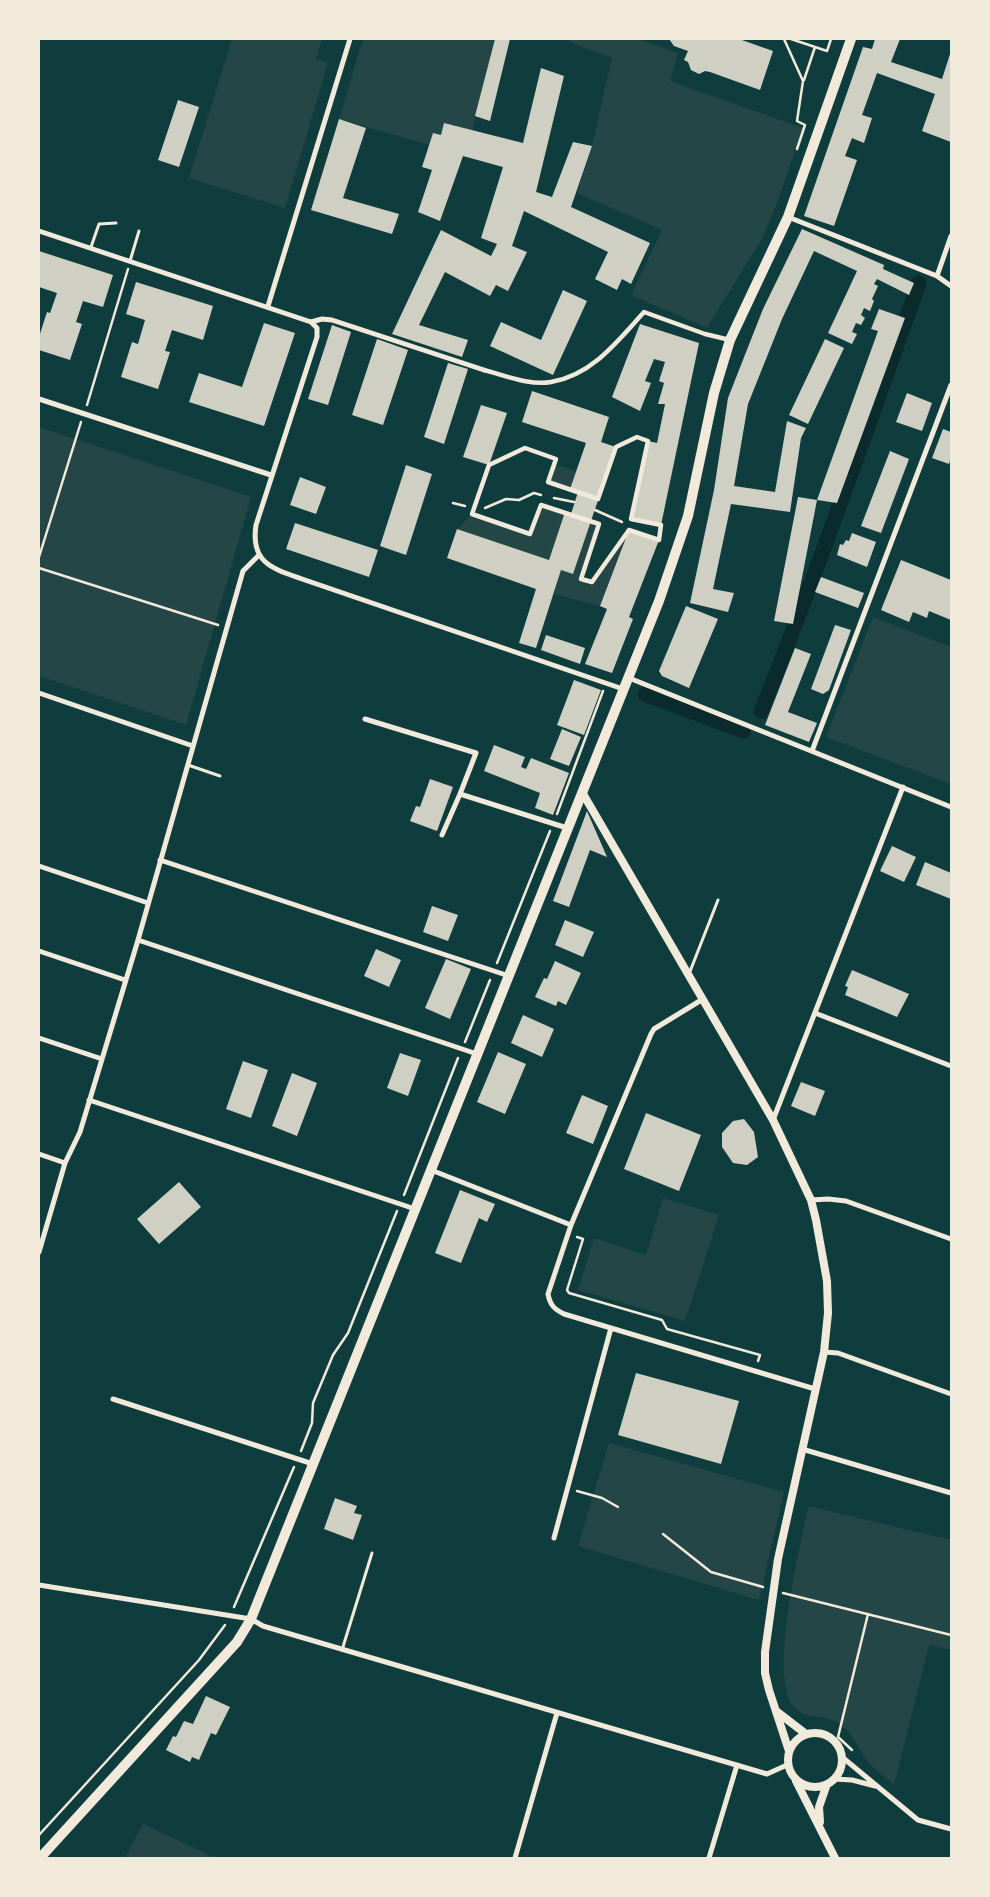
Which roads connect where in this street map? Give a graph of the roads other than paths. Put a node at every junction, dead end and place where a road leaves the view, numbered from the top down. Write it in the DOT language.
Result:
graph roads {
  1 [pos="350,39"];
  2 [pos="851,39"];
  3 [pos="788,217"];
  4 [pos="116,223"];
  5 [pos="39,231"];
  6 [pos="140,231"];
  7 [pos="951,236"];
  8 [pos="91,248"];
  9 [pos="130,261"];
  10 [pos="937,276"];
  11 [pos="951,286"];
  12 [pos="268,306"];
  13 [pos="311,322"];
  14 [pos="730,340"];
  15 [pos="484,370"];
  16 [pos="951,385"];
  17 [pos="39,399"];
  18 [pos="271,475"];
  19 [pos="474,508"];
  20 [pos="260,555"];
  21 [pos="628,678"];
  22 [pos="623,690"];
  23 [pos="39,693"];
  24 [pos="365,719"];
  25 [pos="193,746"];
  26 [pos="812,751"];
  27 [pos="188,765"];
  28 [pos="220,776"];
  29 [pos="903,787"];
  30 [pos="582,792"];
  31 [pos="460,794"];
  32 [pos="951,806"];
  33 [pos="567,828"];
  34 [pos="442,835"];
  35 [pos="160,860"];
  36 [pos="39,866"];
  37 [pos="718,900"];
  38 [pos="148,903"];
  39 [pos="138,940"];
  40 [pos="39,951"];
  41 [pos="688,974"];
  42 [pos="509,976"];
  43 [pos="126,980"];
  44 [pos="703,999"];
  45 [pos="815,1013"];
  46 [pos="39,1038"];
  47 [pos="477,1054"];
  48 [pos="102,1059"];
  49 [pos="951,1066"];
  50 [pos="89,1100"];
  51 [pos="773,1120"];
  52 [pos="39,1154"];
  53 [pos="65,1163"];
  54 [pos="431,1169"];
  55 [pos="811,1200"];
  56 [pos="415,1209"];
  57 [pos="571,1225"];
  58 [pos="951,1239"];
  59 [pos="39,1252"];
  60 [pos="611,1328"];
  61 [pos="824,1352"];
  62 [pos="815,1389"];
  63 [pos="951,1394"];
  64 [pos="113,1399"];
  65 [pos="802,1449"];
  66 [pos="313,1464"];
  67 [pos="951,1493"];
  68 [pos="554,1538"];
  69 [pos="372,1553"];
  70 [pos="39,1585"];
  71 [pos="251,1619"];
  72 [pos="342,1650"];
  73 [pos="776,1711"];
  74 [pos="557,1713"];
  75 [pos="806,1734"];
  76 [pos="789,1751"];
  77 [pos="842,1757"];
  78 [pos="737,1765"];
  79 [pos="787,1765"];
  80 [pos="795,1779"];
  81 [pos="830,1782"];
  82 [pos="880,1788"];
  83 [pos="820,1826"];
  84 [pos="951,1829"];
  85 [pos="40,1858"];
  86 [pos="515,1858"];
  87 [pos="709,1858"];
  88 [pos="835,1858"];
  1 -- 12 [label="street"];
  2 -- 3 [label="main road"];
  3 -- 10 [label="street"];
  3 -- 14 [label="main road"];
  4 -- 8 [label="lane"];
  5 -- 8 [label="street"];
  6 -- 9 [label="lane"];
  7 -- 10 [label="street"];
  8 -- 9 [label="street"];
  9 -- 12 [label="street"];
  10 -- 11 [label="street"];
  12 -- 13 [label="street"];
  13 -- 15 [label="street"];
  13 -- 18 [label="street"];
  14 -- 15 [label="street"];
  14 -- 21 [label="main road"];
  16 -- 26 [label="street"];
  17 -- 18 [label="street"];
  18 -- 20 [label="street"];
  19 -- 19 [label="street"];
  20 -- 22 [label="street"];
  20 -- 25 [label="street"];
  21 -- 22 [label="main road"];
  21 -- 26 [label="street"];
  22 -- 30 [label="main road"];
  23 -- 25 [label="street"];
  24 -- 31 [label="street"];
  25 -- 27 [label="street"];
  26 -- 29 [label="street"];
  27 -- 28 [label="lane"];
  27 -- 35 [label="street"];
  29 -- 32 [label="street"];
  29 -- 45 [label="street"];
  30 -- 33 [label="main road"];
  30 -- 41 [label="street"];
  31 -- 33 [label="street"];
  31 -- 34 [label="street"];
  33 -- 42 [label="main road"];
  35 -- 38 [label="street"];
  35 -- 42 [label="street"];
  36 -- 38 [label="street"];
  37 -- 41 [label="lane"];
  38 -- 39 [label="street"];
  39 -- 43 [label="street"];
  39 -- 47 [label="street"];
  40 -- 43 [label="street"];
  41 -- 44 [label="street"];
  42 -- 47 [label="main road"];
  43 -- 48 [label="street"];
  44 -- 51 [label="street"];
  44 -- 57 [label="street"];
  45 -- 49 [label="street"];
  45 -- 51 [label="street"];
  46 -- 48 [label="street"];
  47 -- 54 [label="main road"];
  48 -- 50 [label="street"];
  50 -- 53 [label="street"];
  50 -- 56 [label="street"];
  51 -- 55 [label="street"];
  52 -- 53 [label="street"];
  53 -- 59 [label="street"];
  54 -- 56 [label="main road"];
  54 -- 57 [label="street"];
  55 -- 58 [label="street"];
  55 -- 61 [label="street"];
  56 -- 66 [label="main road"];
  57 -- 60 [label="street"];
  60 -- 62 [label="street"];
  60 -- 68 [label="street"];
  61 -- 62 [label="street"];
  61 -- 63 [label="street"];
  62 -- 65 [label="street"];
  64 -- 66 [label="street"];
  65 -- 67 [label="street"];
  65 -- 73 [label="street"];
  66 -- 71 [label="main road"];
  69 -- 72 [label="lane"];
  70 -- 71 [label="street"];
  71 -- 72 [label="street"];
  71 -- 85 [label="main road"];
  72 -- 74 [label="street"];
  73 -- 75 [label="street"];
  73 -- 76 [label="street"];
  74 -- 78 [label="street"];
  74 -- 86 [label="street"];
  75 -- 76 [label="street"];
  75 -- 77 [label="street"];
  76 -- 79 [label="street"];
  77 -- 81 [label="street"];
  77 -- 82 [label="street"];
  78 -- 79 [label="street"];
  78 -- 87 [label="street"];
  79 -- 80 [label="street"];
  80 -- 81 [label="street"];
  80 -- 83 [label="street"];
  81 -- 82 [label="street"];
  81 -- 83 [label="street"];
  82 -- 84 [label="street"];
  83 -- 88 [label="street"];
}
